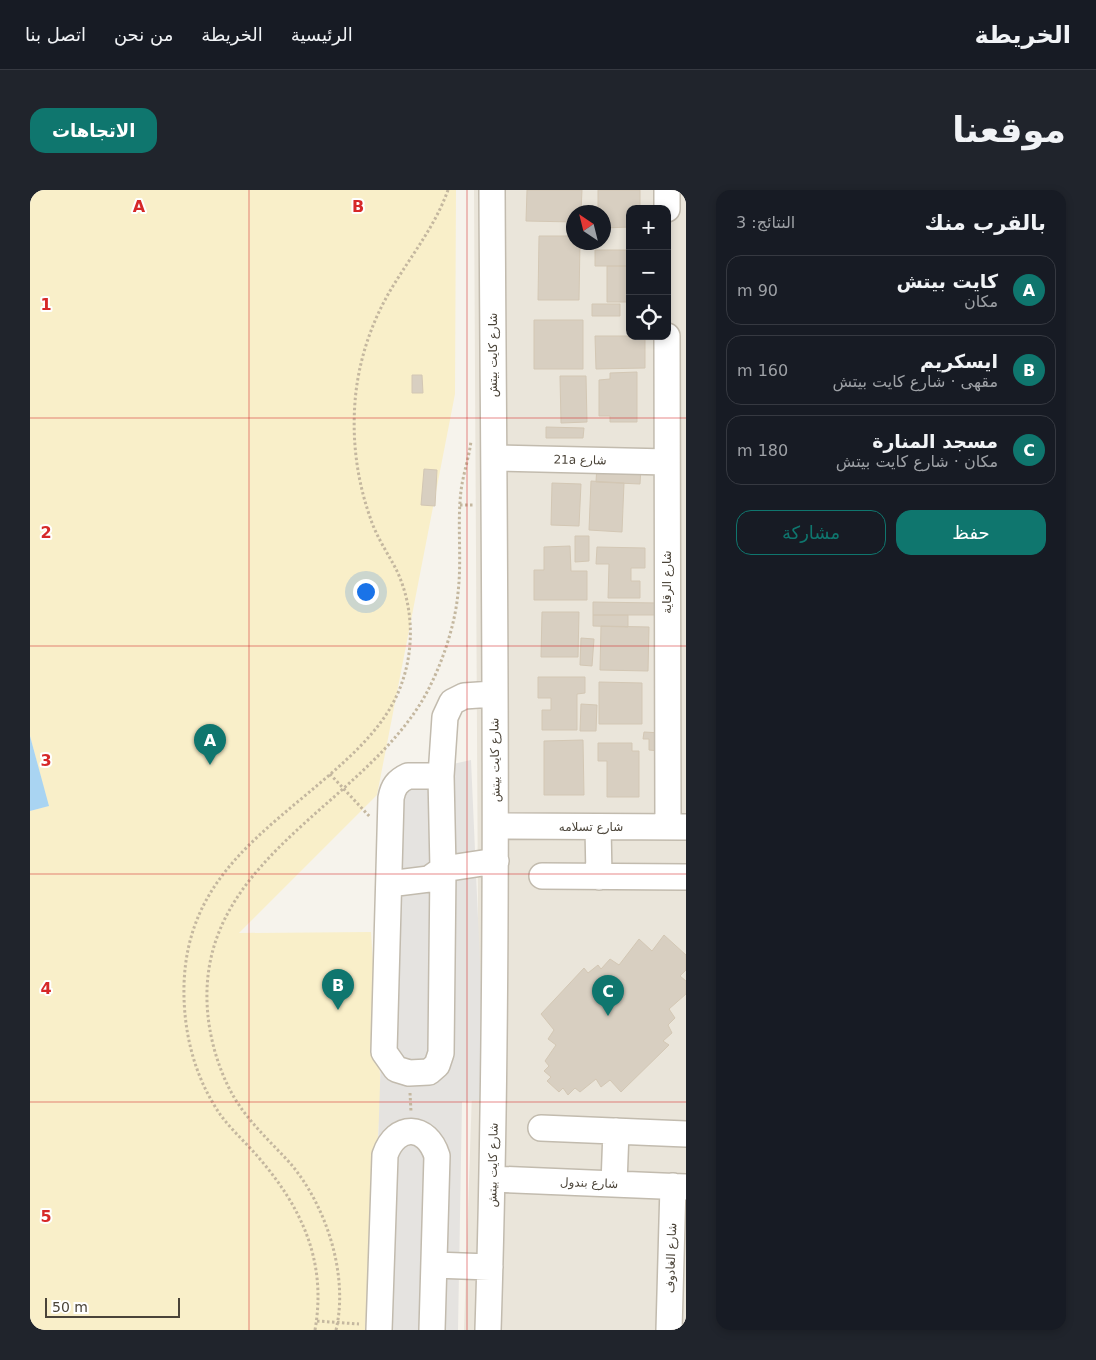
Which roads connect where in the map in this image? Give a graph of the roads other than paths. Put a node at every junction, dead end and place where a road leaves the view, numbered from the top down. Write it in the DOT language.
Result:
graph roads {
  1 [pos="492,190"];
  2 [pos="667,190"];
  3 [pos="667,205"];
  4 [pos="667,340"];
  5 [pos="494,458"];
  6 [pos="667,462"];
  7 [pos="677,509"];
  8 [pos="494,694"];
  9 [pos="676,711"];
  10 [pos="441,776"];
  11 [pos="496,826"];
  12 [pos="677,827"];
  13 [pos="598,828"];
  14 [pos="496,861"];
  15 [pos="443,869"];
  16 [pos="542,876"];
  17 [pos="599,877"];
  18 [pos="686,877"];
  19 [pos="390,884"];
  20 [pos="541,1128"];
  21 [pos="616,1131"];
  22 [pos="686,1134"];
  23 [pos="493,1179"];
  24 [pos="614,1184"];
  25 [pos="680,1186"];
  26 [pos="434,1265"];
  27 [pos="490,1267"];
  28 [pos="380,1328"];
  29 [pos="432,1330"];
  30 [pos="488,1330"];
  31 [pos="668,1330"];
  1 -- 5 [label="street, شارع كايت بيتش"];
  2 -- 3 [label="street"];
  4 -- 6 [label="street, شارع الرقاية"];
  5 -- 6 [label="street, 21a شارع"];
  5 -- 8 [label="street, شارع كايت بيتش"];
  6 -- 7 [label="street, شارع الرقاية"];
  7 -- 9 [label="street, شارع الرقاية"];
  8 -- 10 [label="street"];
  8 -- 11 [label="street, شارع كايت بيتش"];
  9 -- 12 [label="street, شارع الرقاية"];
  10 -- 15 [label="street"];
  10 -- 19 [label="street"];
  11 -- 13 [label="street, شارع تسلامه"];
  11 -- 14 [label="street, شارع كايت بيتش"];
  12 -- 13 [label="street, شارع تسلامه"];
  13 -- 17 [label="street"];
  14 -- 15 [label="street"];
  14 -- 23 [label="street, شارع كايت بيتش"];
  15 -- 19 [label="street"];
  15 -- 19 [label="street"];
  16 -- 17 [label="street"];
  17 -- 18 [label="street"];
  20 -- 21 [label="street"];
  21 -- 22 [label="street"];
  21 -- 24 [label="street"];
  23 -- 24 [label="street, شارع بندول"];
  23 -- 27 [label="street, شارع كايت بيتش"];
  24 -- 25 [label="street, شارع بندول"];
  25 -- 31 [label="street, شارع الغادوف"];
  26 -- 27 [label="street"];
  26 -- 28 [label="street"];
  26 -- 29 [label="street"];
  27 -- 30 [label="street, شارع كايت بيتش"];
}
